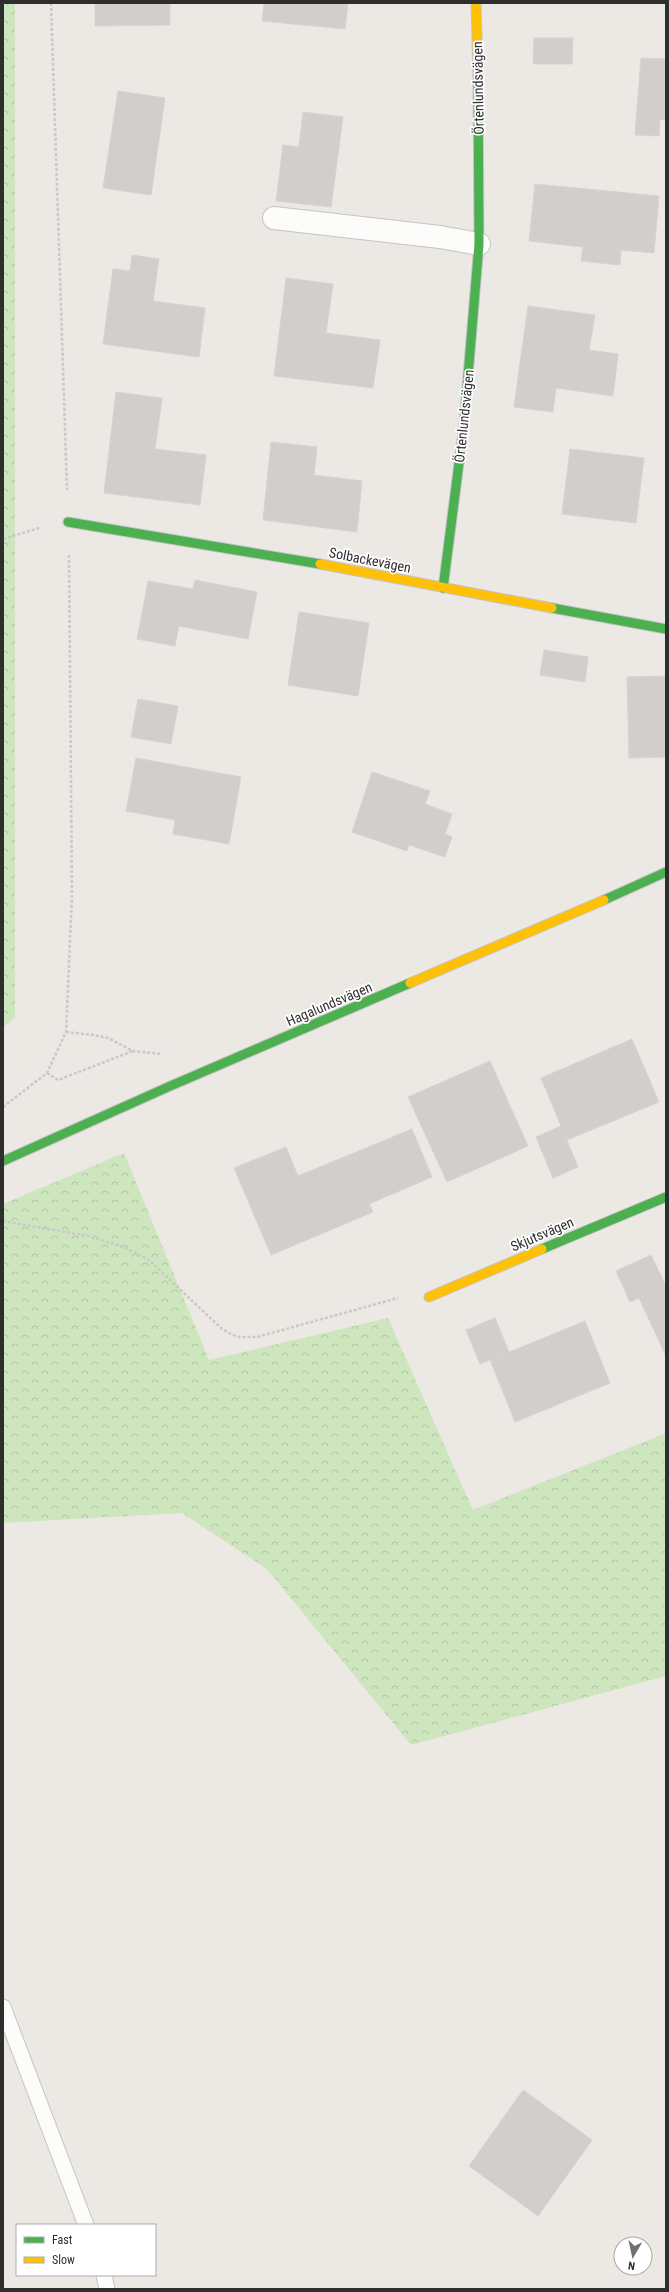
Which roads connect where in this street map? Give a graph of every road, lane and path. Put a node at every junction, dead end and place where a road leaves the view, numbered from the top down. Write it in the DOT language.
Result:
graph roads {
  1 [pos="476,3"];
  2 [pos="274,218"];
  3 [pos="478,244"];
  4 [pos="68,522"];
  5 [pos="3,539"];
  6 [pos="443,588"];
  7 [pos="666,629"];
  8 [pos="666,872"];
  9 [pos="66,1032"];
  10 [pos="133,1051"];
  11 [pos="178,1083"];
  12 [pos="3,1107"];
  13 [pos="3,1161"];
  14 [pos="666,1197"];
  15 [pos="3,1221"];
  16 [pos="429,1297"];
  17 [pos="3,2008"];
  18 [pos="86,2224"];
  19 [pos="104,2276"];
  20 [pos="107,2289"];
  1 -- 3 [label="street, Örtenlundsvägen"];
  2 -- 3 [label="street"];
  3 -- 6 [label="street, Örtenlundsvägen"];
  4 -- 5 [label="path"];
  4 -- 6 [label="street, Solbackevägen"];
  6 -- 7 [label="street, Solbackevägen"];
  8 -- 11 [label="street, Hagalundsvägen"];
  9 -- 10 [label="path"];
  10 -- 11 [label="path"];
  10 -- 12 [label="path"];
  11 -- 13 [label="street, Hagalundsvägen"];
  14 -- 16 [label="street, Skjutsvägen"];
  15 -- 16 [label="path"];
  17 -- 18 [label="lane"];
  19 -- 20 [label="lane"];
}
